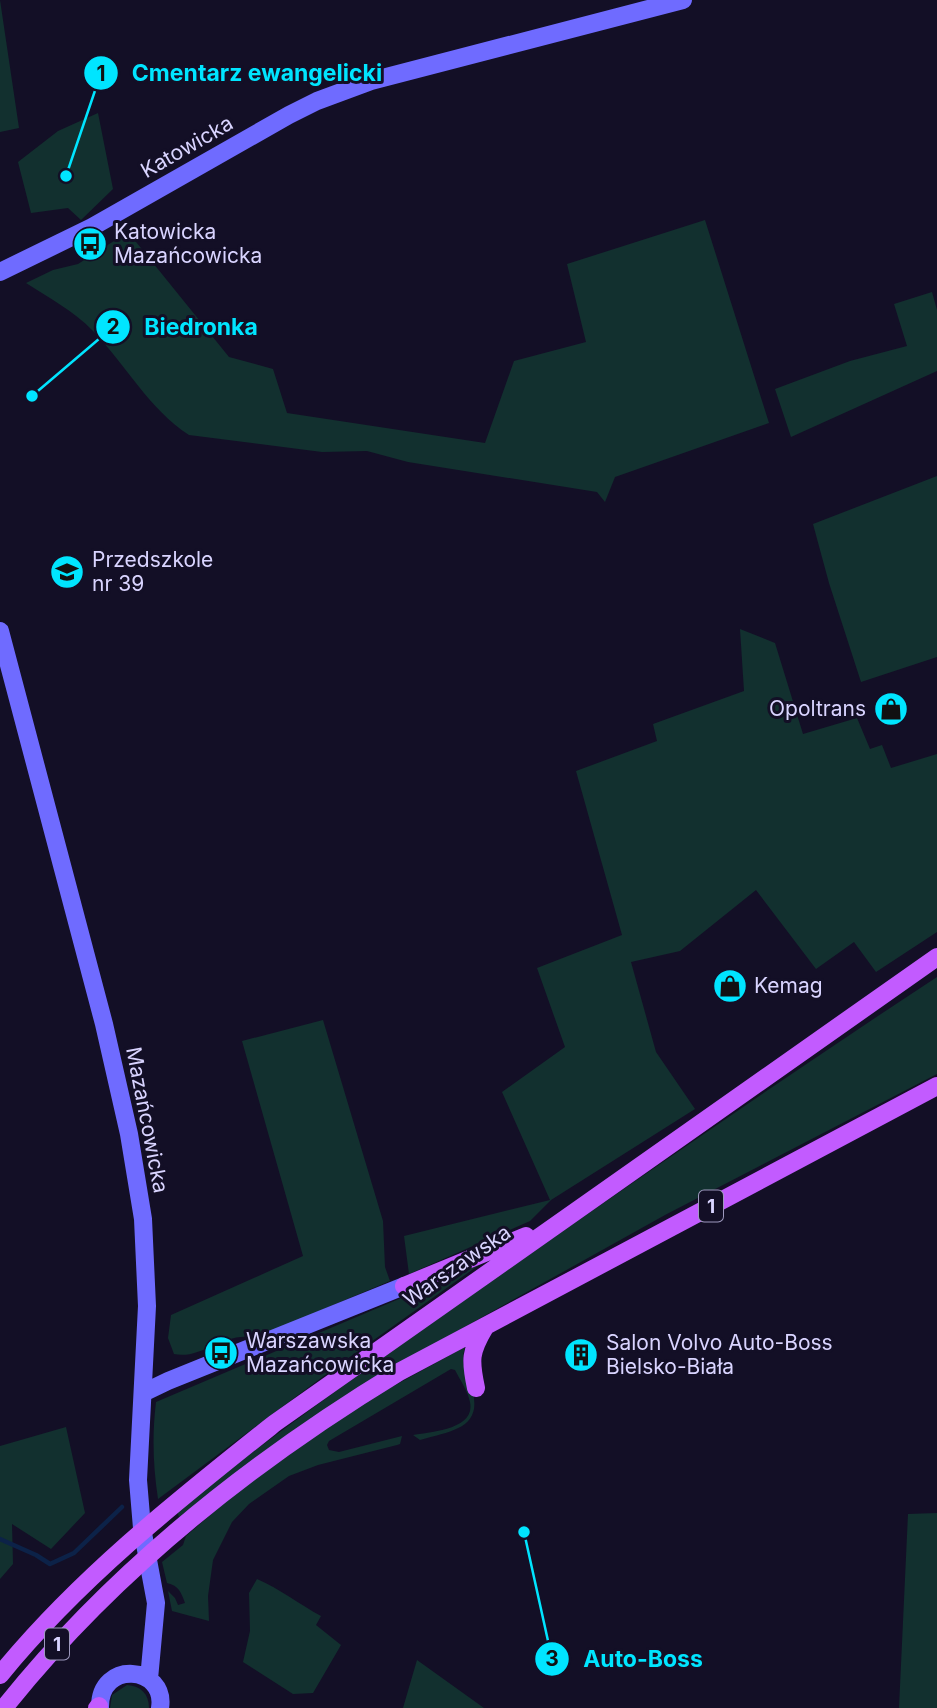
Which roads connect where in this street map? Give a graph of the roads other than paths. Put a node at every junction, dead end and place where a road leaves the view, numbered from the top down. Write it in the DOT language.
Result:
graph roads {
  1 [pos="683,0"];
  2 [pos="1,271"];
  3 [pos="0,631"];
  4 [pos="937,957"];
  5 [pos="937,1086"];
  6 [pos="556,1225"];
  7 [pos="404,1286"];
  8 [pos="485,1327"];
  9 [pos="476,1388"];
  10 [pos="143,1393"];
  11 [pos="153,1629"];
  12 [pos="129,1673"];
  13 [pos="0,1675"];
  14 [pos="149,1679"];
  15 [pos="99,1707"];
  16 [pos="4,1708"];
  17 [pos="160,1708"];
  1 -- 2 [label="street, Katowicka"];
  3 -- 10 [label="street, Mazańcowicka"];
  4 -- 6 [label="main road, Warszawska / 1"];
  5 -- 8 [label="main road, 1"];
  6 -- 7 [label="main road"];
  6 -- 13 [label="main road, Warszawska / 1"];
  7 -- 10 [label="street"];
  8 -- 9 [label="main road"];
  8 -- 16 [label="main road, 1"];
  10 -- 11 [label="street, Mazańcowicka"];
  11 -- 12 [label="street, Mazańcowicka"];
  11 -- 14 [label="street, Mazańcowicka"];
  12 -- 14 [label="street"];
  12 -- 15 [label="street"];
  14 -- 17 [label="street"];
}
